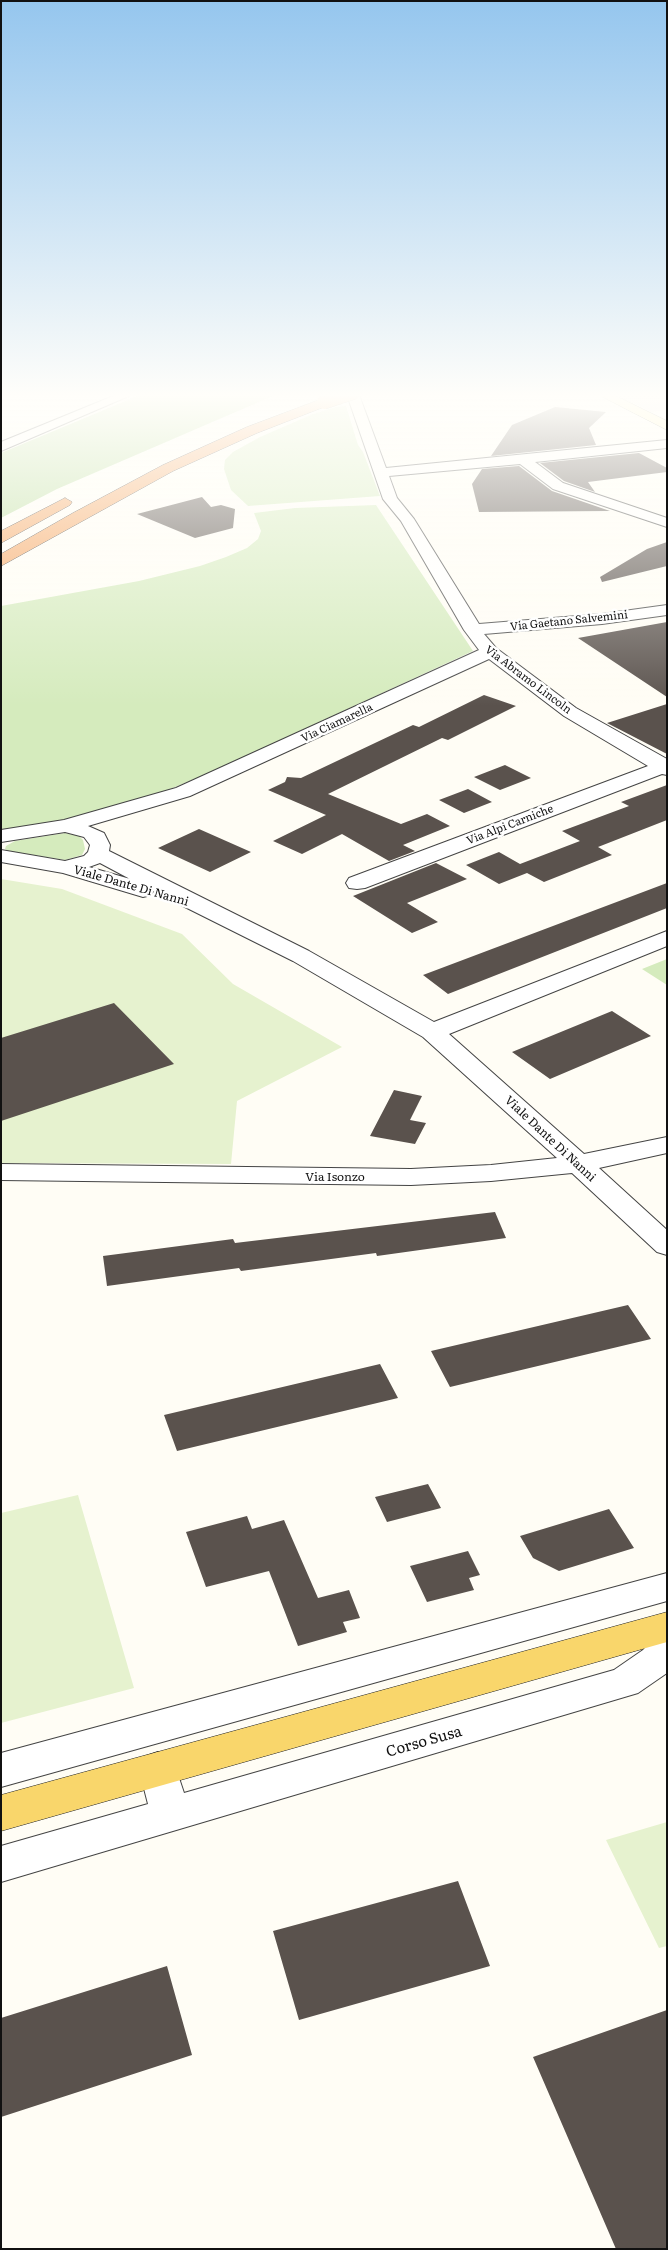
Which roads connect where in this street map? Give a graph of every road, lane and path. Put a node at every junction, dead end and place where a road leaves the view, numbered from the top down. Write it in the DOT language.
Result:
graph roads {
  1 [pos="74,497"];
  2 [pos="114,497"];
  3 [pos="389,497"];
  4 [pos="587,497"];
  5 [pos="667,523"];
  6 [pos="1,538"];
  7 [pos="1,561"];
  8 [pos="667,610"];
  9 [pos="472,630"];
  10 [pos="490,652"];
  11 [pos="665,767"];
  12 [pos="183,792"];
  13 [pos="66,826"];
  14 [pos="2,841"];
  15 [pos="98,845"];
  16 [pos="66,868"];
  17 [pos="357,883"];
  18 [pos="196,905"];
  19 [pos="667,938"];
  20 [pos="432,1032"];
  21 [pos="667,1146"];
  22 [pos="578,1164"];
  23 [pos="1,1172"];
  24 [pos="667,1246"];
  25 [pos="667,1587"];
  26 [pos="667,1627"];
  27 [pos="667,1648"];
  28 [pos="398,1662"];
  29 [pos="415,1698"];
  30 [pos="158,1769"];
  31 [pos="1,1770"];
  32 [pos="1,1813"];
  33 [pos="171,1816"];
  34 [pos="1,1864"];
  1 -- 6 [label="highway"];
  2 -- 7 [label="highway"];
  3 -- 9 [label="street, Via Abramo Lincoln"];
  4 -- 5 [label="street"];
  8 -- 9 [label="street, Via Gaetano Salvemini"];
  9 -- 10 [label="street, Via Abramo Lincoln"];
  10 -- 11 [label="street, Via Abramo Lincoln"];
  10 -- 12 [label="street, Via Ciamarella"];
  11 -- 17 [label="street, Via Alpi Carniche"];
  12 -- 13 [label="street, Via Ciamarella"];
  12 -- 15 [label="street, Via Ciamarella"];
  13 -- 14 [label="street, Via Ciamarella"];
  13 -- 15 [label="street, Viale Dante Di Nanni"];
  14 -- 16 [label="street, Viale Dante Di Nanni"];
  15 -- 16 [label="street, Via Ciamarella"];
  15 -- 18 [label="street, Viale Dante Di Nanni"];
  16 -- 18 [label="street, Viale Dante Di Nanni"];
  18 -- 20 [label="street, Viale Dante Di Nanni"];
  19 -- 20 [label="street"];
  20 -- 22 [label="street, Viale Dante Di Nanni"];
  21 -- 22 [label="street, Via Isonzo"];
  22 -- 23 [label="street, Via Isonzo"];
  22 -- 24 [label="street, Viale Dante Di Nanni"];
  25 -- 28 [label="street"];
  26 -- 29 [label="main road"];
  27 -- 33 [label="street, Corso Susa"];
  28 -- 29 [label="street"];
  28 -- 31 [label="street"];
  29 -- 30 [label="main road"];
  30 -- 32 [label="main road"];
  30 -- 33 [label="street"];
  33 -- 34 [label="street, Corso Susa"];
}
